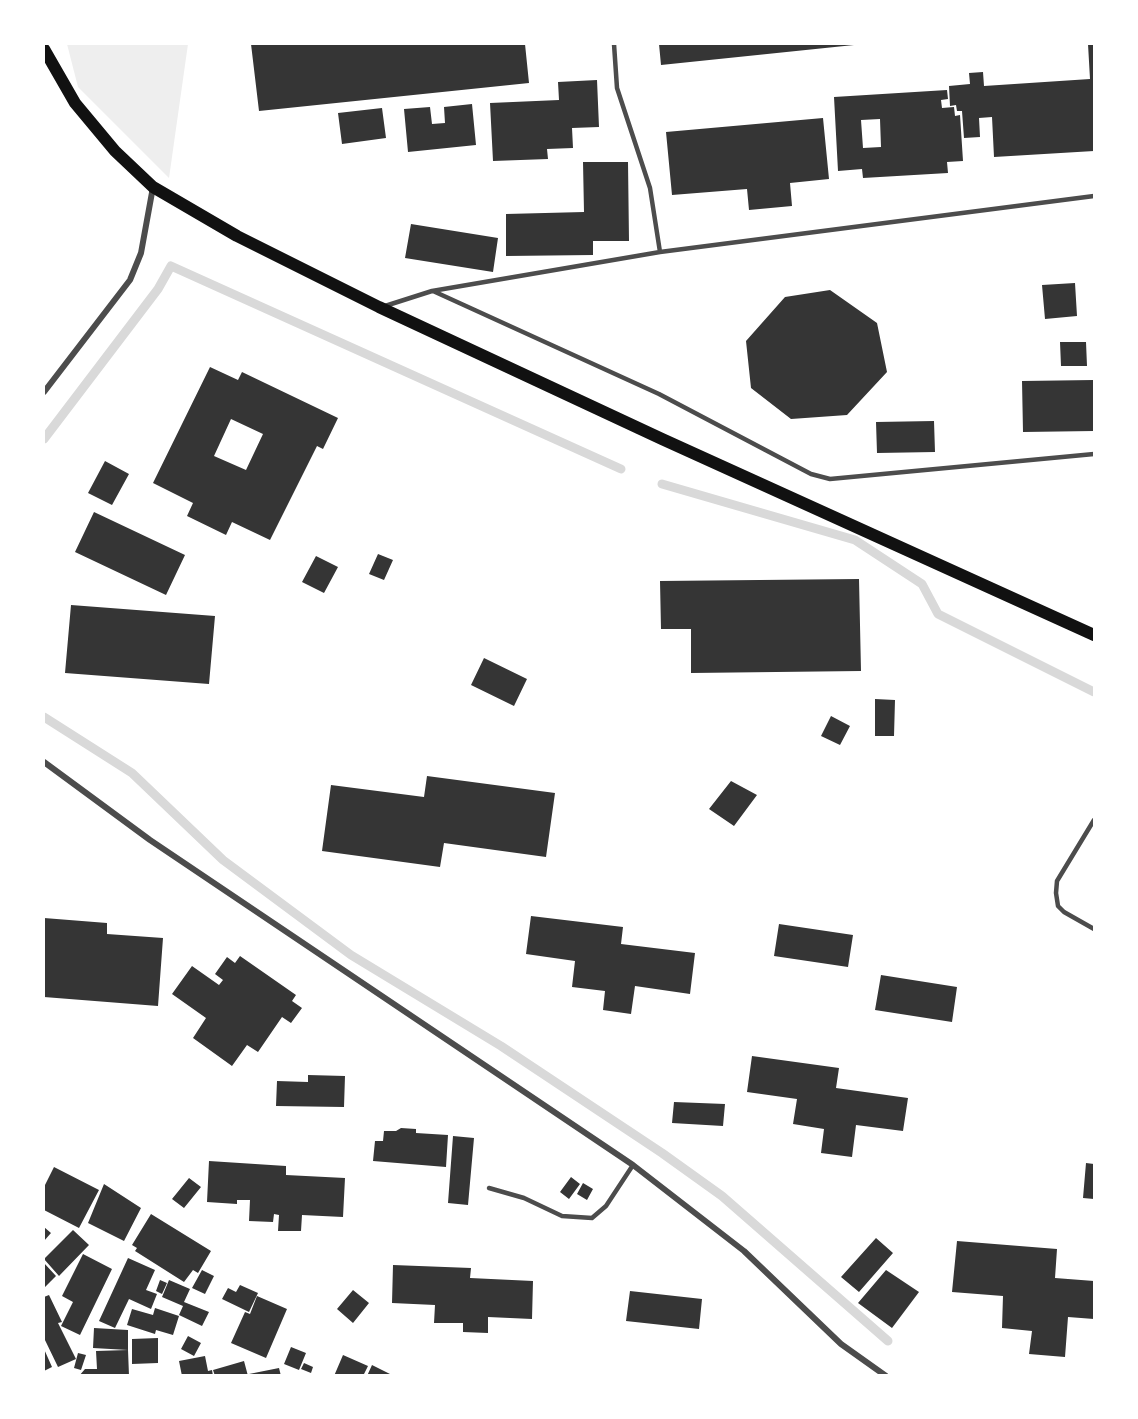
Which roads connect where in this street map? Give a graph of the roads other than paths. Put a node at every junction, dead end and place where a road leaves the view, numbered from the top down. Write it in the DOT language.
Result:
graph roads {
  1 [pos="614,44"];
  2 [pos="44,49"];
  3 [pos="153,187"];
  4 [pos="1095,196"];
  5 [pos="660,252"];
  6 [pos="432,291"];
  7 [pos="379,307"];
  8 [pos="44,392"];
  9 [pos="1095,454"];
  10 [pos="1095,635"];
  11 [pos="44,762"];
  12 [pos="1095,820"];
  13 [pos="1095,929"];
  14 [pos="633,1165"];
  15 [pos="489,1188"];
  16 [pos="884,1375"];
  1 -- 5 [label="lane"];
  2 -- 3 [label="main road"];
  3 -- 7 [label="main road"];
  3 -- 8 [label="street"];
  4 -- 5 [label="lane"];
  5 -- 6 [label="lane"];
  6 -- 7 [label="lane"];
  6 -- 9 [label="lane"];
  7 -- 10 [label="main road"];
  11 -- 14 [label="street"];
  12 -- 13 [label="lane"];
  14 -- 15 [label="lane"];
  14 -- 16 [label="street"];
}
